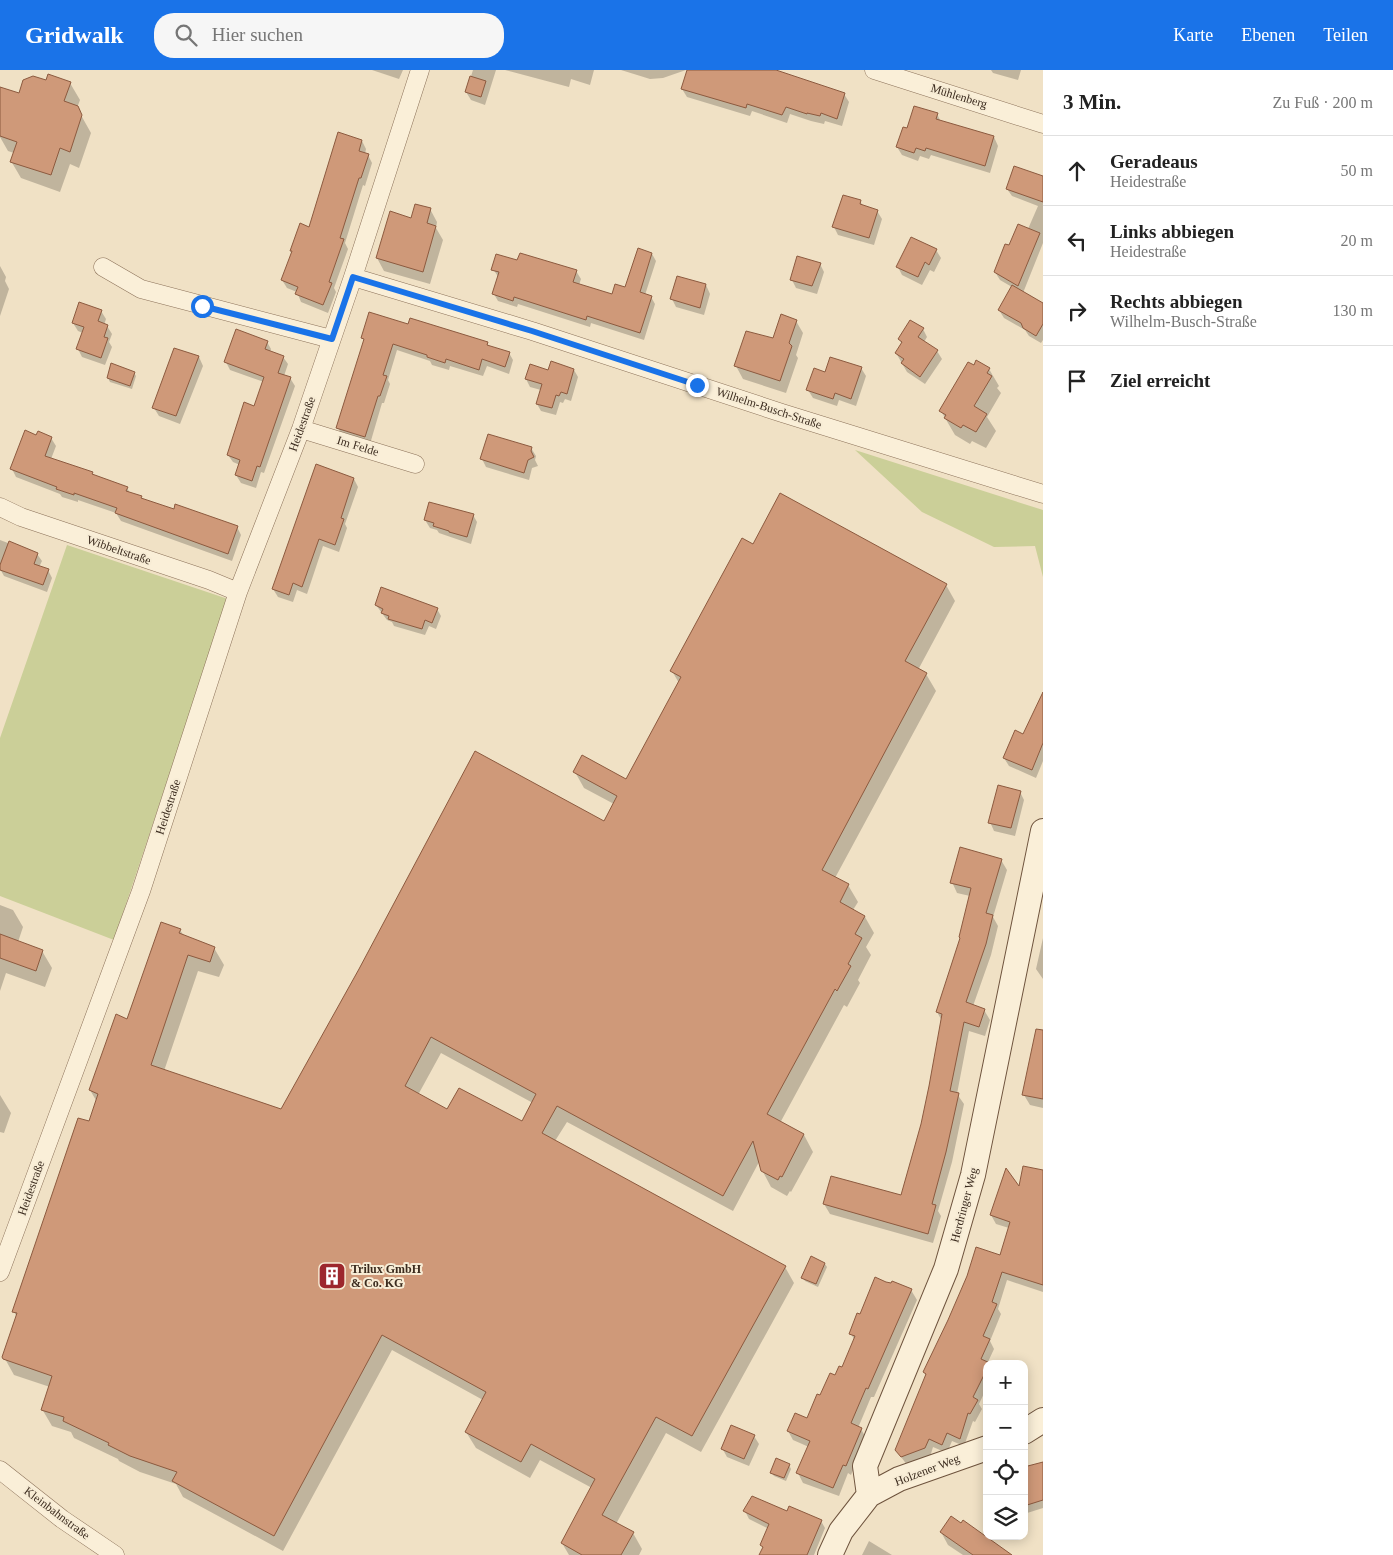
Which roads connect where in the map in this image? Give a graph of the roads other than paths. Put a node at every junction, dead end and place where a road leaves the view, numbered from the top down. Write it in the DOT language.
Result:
graph roads {
  1 [pos="420,70"];
  2 [pos="874,70"];
  3 [pos="1043,124"];
  4 [pos="104,267"];
  5 [pos="353,277"];
  6 [pos="332,339"];
  7 [pos="301,429"];
  8 [pos="415,464"];
  9 [pos="1043,494"];
  10 [pos="0,507"];
  11 [pos="238,592"];
  12 [pos="1043,831"];
  13 [pos="0,1272"];
  14 [pos="1043,1420"];
  15 [pos="1028,1429"];
  16 [pos="983,1449"];
  17 [pos="0,1470"];
  18 [pos="869,1496"];
  19 [pos="115,1555"];
  20 [pos="830,1555"];
  1 -- 5 [label="street, Heidestraße"];
  2 -- 3 [label="street, Mühlenberg"];
  4 -- 6 [label="street"];
  5 -- 6 [label="street, Heidestraße"];
  5 -- 9 [label="street, Wilhelm-Busch-Straße"];
  6 -- 7 [label="street, Heidestraße"];
  7 -- 8 [label="street, Im Felde"];
  7 -- 11 [label="street, Heidestraße"];
  10 -- 11 [label="street, Wibbeltstraße"];
  11 -- 13 [label="street, Heidestraße"];
  12 -- 18 [label="main road, Herdringer Weg"];
  14 -- 15 [label="main road"];
  16 -- 18 [label="main road, Holzener Weg"];
  17 -- 19 [label="street, Kleinbahnstraße"];
  18 -- 20 [label="main road"];
}
